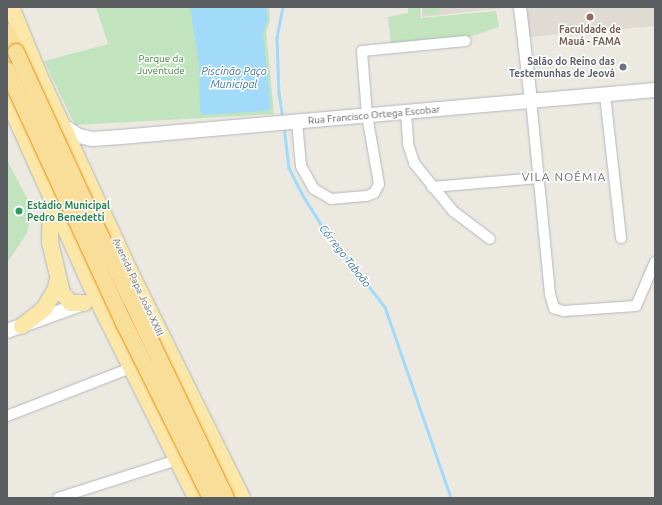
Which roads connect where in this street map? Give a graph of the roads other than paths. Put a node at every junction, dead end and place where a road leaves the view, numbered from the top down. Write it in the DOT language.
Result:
graph roads {
  1 [pos="11,7"];
  2 [pos="520,7"];
  3 [pos="7,32"];
  4 [pos="466,41"];
  5 [pos="7,70"];
  6 [pos="655,90"];
  7 [pos="605,95"];
  8 [pos="7,98"];
  9 [pos="532,100"];
  10 [pos="406,112"];
  11 [pos="367,115"];
  12 [pos="287,123"];
  13 [pos="62,125"];
  14 [pos="92,139"];
  15 [pos="79,161"];
  16 [pos="539,178"];
  17 [pos="432,187"];
  18 [pos="51,198"];
  19 [pos="621,238"];
  20 [pos="490,239"];
  21 [pos="655,262"];
  22 [pos="59,277"];
  23 [pos="133,278"];
  24 [pos="90,300"];
  25 [pos="22,326"];
  26 [pos="7,332"];
  27 [pos="131,368"];
  28 [pos="7,416"];
  29 [pos="177,460"];
  30 [pos="58,498"];
  31 [pos="196,498"];
  32 [pos="211,498"];
  33 [pos="226,498"];
  34 [pos="242,498"];
  1 -- 13 [label="main road, Avenida Papa João XXIII"];
  2 -- 9 [label="street"];
  3 -- 33 [label="highway, Avenida Papa João XXIII, bridge"];
  4 -- 11 [label="street"];
  5 -- 32 [label="highway, bridge"];
  6 -- 7 [label="main road, Rua Francisco Ortega Escobar"];
  7 -- 9 [label="main road, Rua Francisco Ortega Escobar"];
  7 -- 19 [label="street"];
  8 -- 18 [label="main road"];
  9 -- 10 [label="main road, Rua Francisco Ortega Escobar"];
  9 -- 16 [label="street"];
  10 -- 11 [label="main road, Rua Francisco Ortega Escobar"];
  10 -- 17 [label="street"];
  11 -- 12 [label="main road, Rua Francisco Ortega Escobar"];
  11 -- 12 [label="street"];
  12 -- 14 [label="main road, Rua Francisco Ortega Escobar"];
  13 -- 14 [label="main road, Rua Francisco Ortega Escobar"];
  13 -- 15 [label="main road, Avenida Papa João XXIII"];
  14 -- 15 [label="main road"];
  15 -- 23 [label="main road, Avenida Papa João XXIII"];
  16 -- 17 [label="street"];
  16 -- 21 [label="street"];
  17 -- 20 [label="street"];
  18 -- 22 [label="main road"];
  18 -- 24 [label="main road"];
  22 -- 24 [label="main road"];
  22 -- 25 [label="main road"];
  23 -- 24 [label="main road"];
  23 -- 34 [label="main road, Avenida Papa João XXIII"];
  24 -- 25 [label="main road"];
  24 -- 27 [label="main road"];
  25 -- 26 [label="main road"];
  27 -- 28 [label="street"];
  27 -- 29 [label="main road"];
  29 -- 30 [label="street"];
  29 -- 31 [label="main road"];
}
